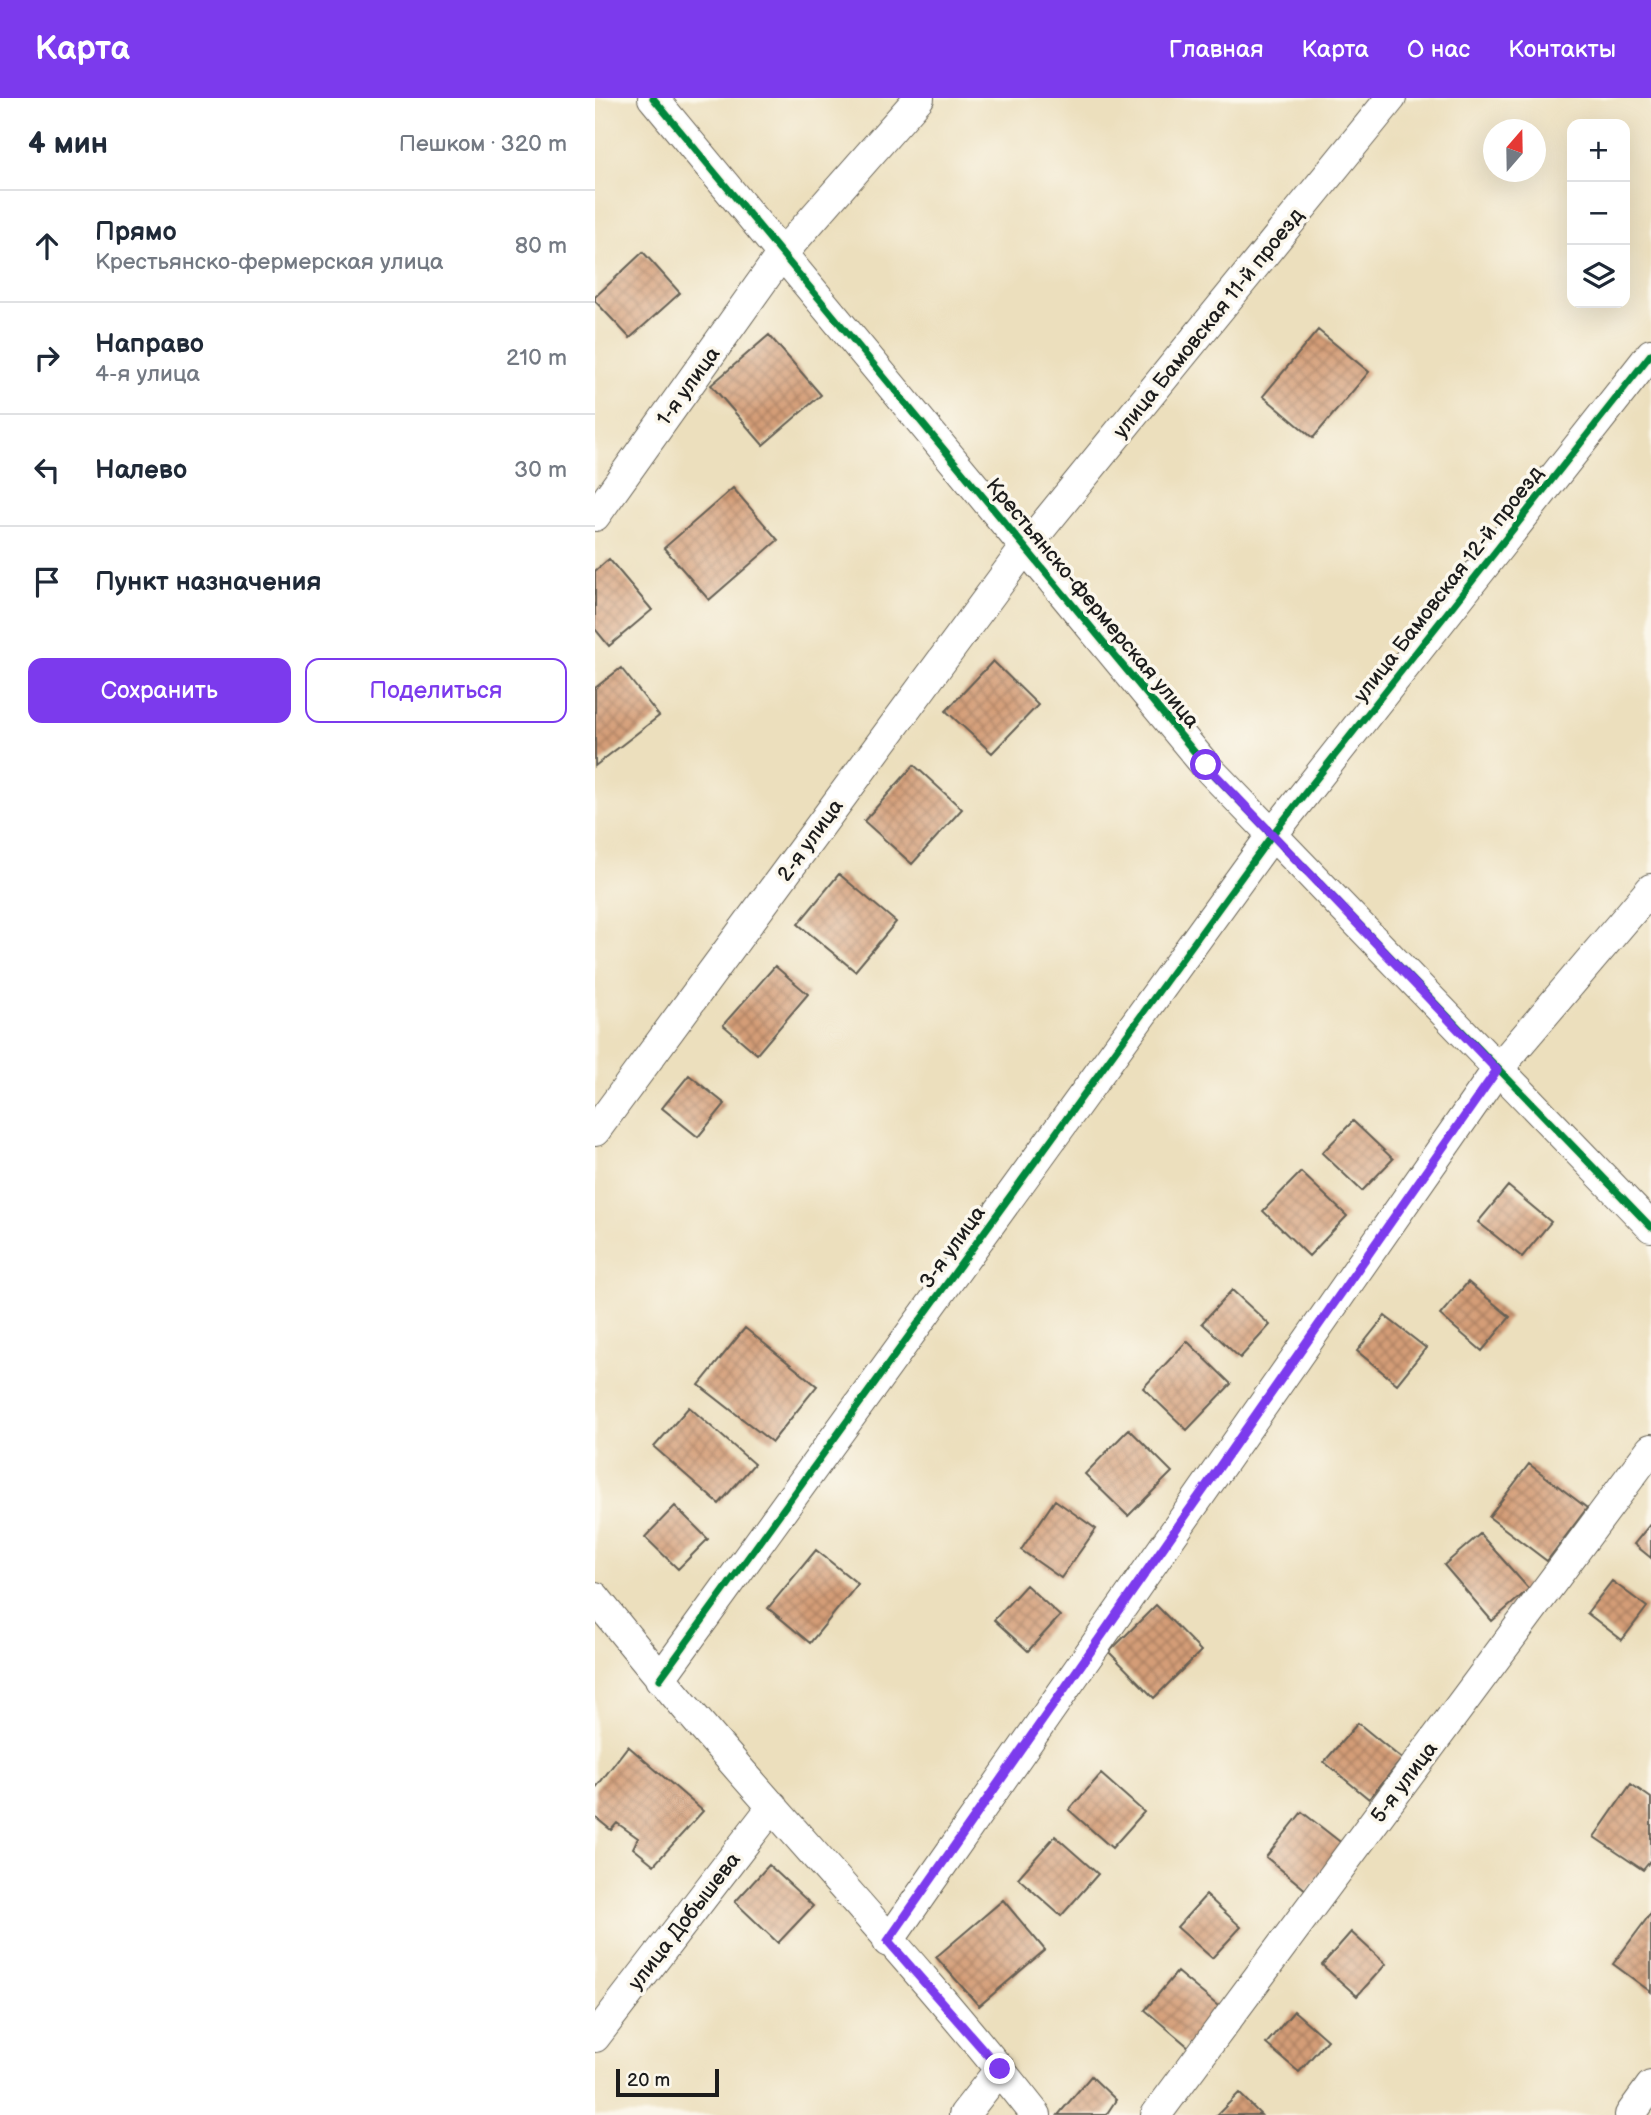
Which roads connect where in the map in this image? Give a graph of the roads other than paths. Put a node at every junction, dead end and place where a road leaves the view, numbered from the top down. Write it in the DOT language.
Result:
graph roads {
  1 [pos="653,98"];
  2 [pos="919,98"];
  3 [pos="1391,98"];
  4 [pos="781,255"];
  5 [pos="1651,354"];
  6 [pos="595,516"];
  7 [pos="1025,548"];
  8 [pos="1272,835"];
  9 [pos="1651,889"];
  10 [pos="1497,1070"];
  11 [pos="595,1131"];
  12 [pos="1651,1227"];
  13 [pos="1651,1449"];
  14 [pos="595,1597"];
  15 [pos="660,1679"];
  16 [pos="773,1806"];
  17 [pos="888,1941"];
  18 [pos="595,2037"];
  19 [pos="1000,2069"];
  20 [pos="1651,2086"];
  21 [pos="964,2115"];
  22 [pos="1035,2115"];
  23 [pos="1156,2115"];
  24 [pos="1630,2115"];
  1 -- 4 [label="street, Крестьянско-фермерская улица"];
  2 -- 4 [label="street, 1-я улица"];
  3 -- 7 [label="street, улица Бамовская 11-й проезд"];
  4 -- 6 [label="street, 1-я улица"];
  4 -- 7 [label="street, Крестьянско-фермерская улица"];
  5 -- 8 [label="street, улица Бамовская 12-й проезд"];
  7 -- 8 [label="street, Крестьянско-фермерская улица"];
  7 -- 11 [label="street, 2-я улица"];
  8 -- 10 [label="street, Крестьянско-фермерская улица"];
  8 -- 15 [label="street, 3-я улица"];
  9 -- 10 [label="street"];
  10 -- 12 [label="street, Крестьянско-фермерская улица"];
  10 -- 17 [label="street"];
  13 -- 23 [label="street, 5-я улица"];
  14 -- 15 [label="street"];
  15 -- 16 [label="street"];
  16 -- 17 [label="street"];
  16 -- 18 [label="street, улица Добышева"];
  17 -- 19 [label="street"];
  19 -- 21 [label="street"];
  19 -- 22 [label="street"];
  20 -- 24 [label="street"];
}
